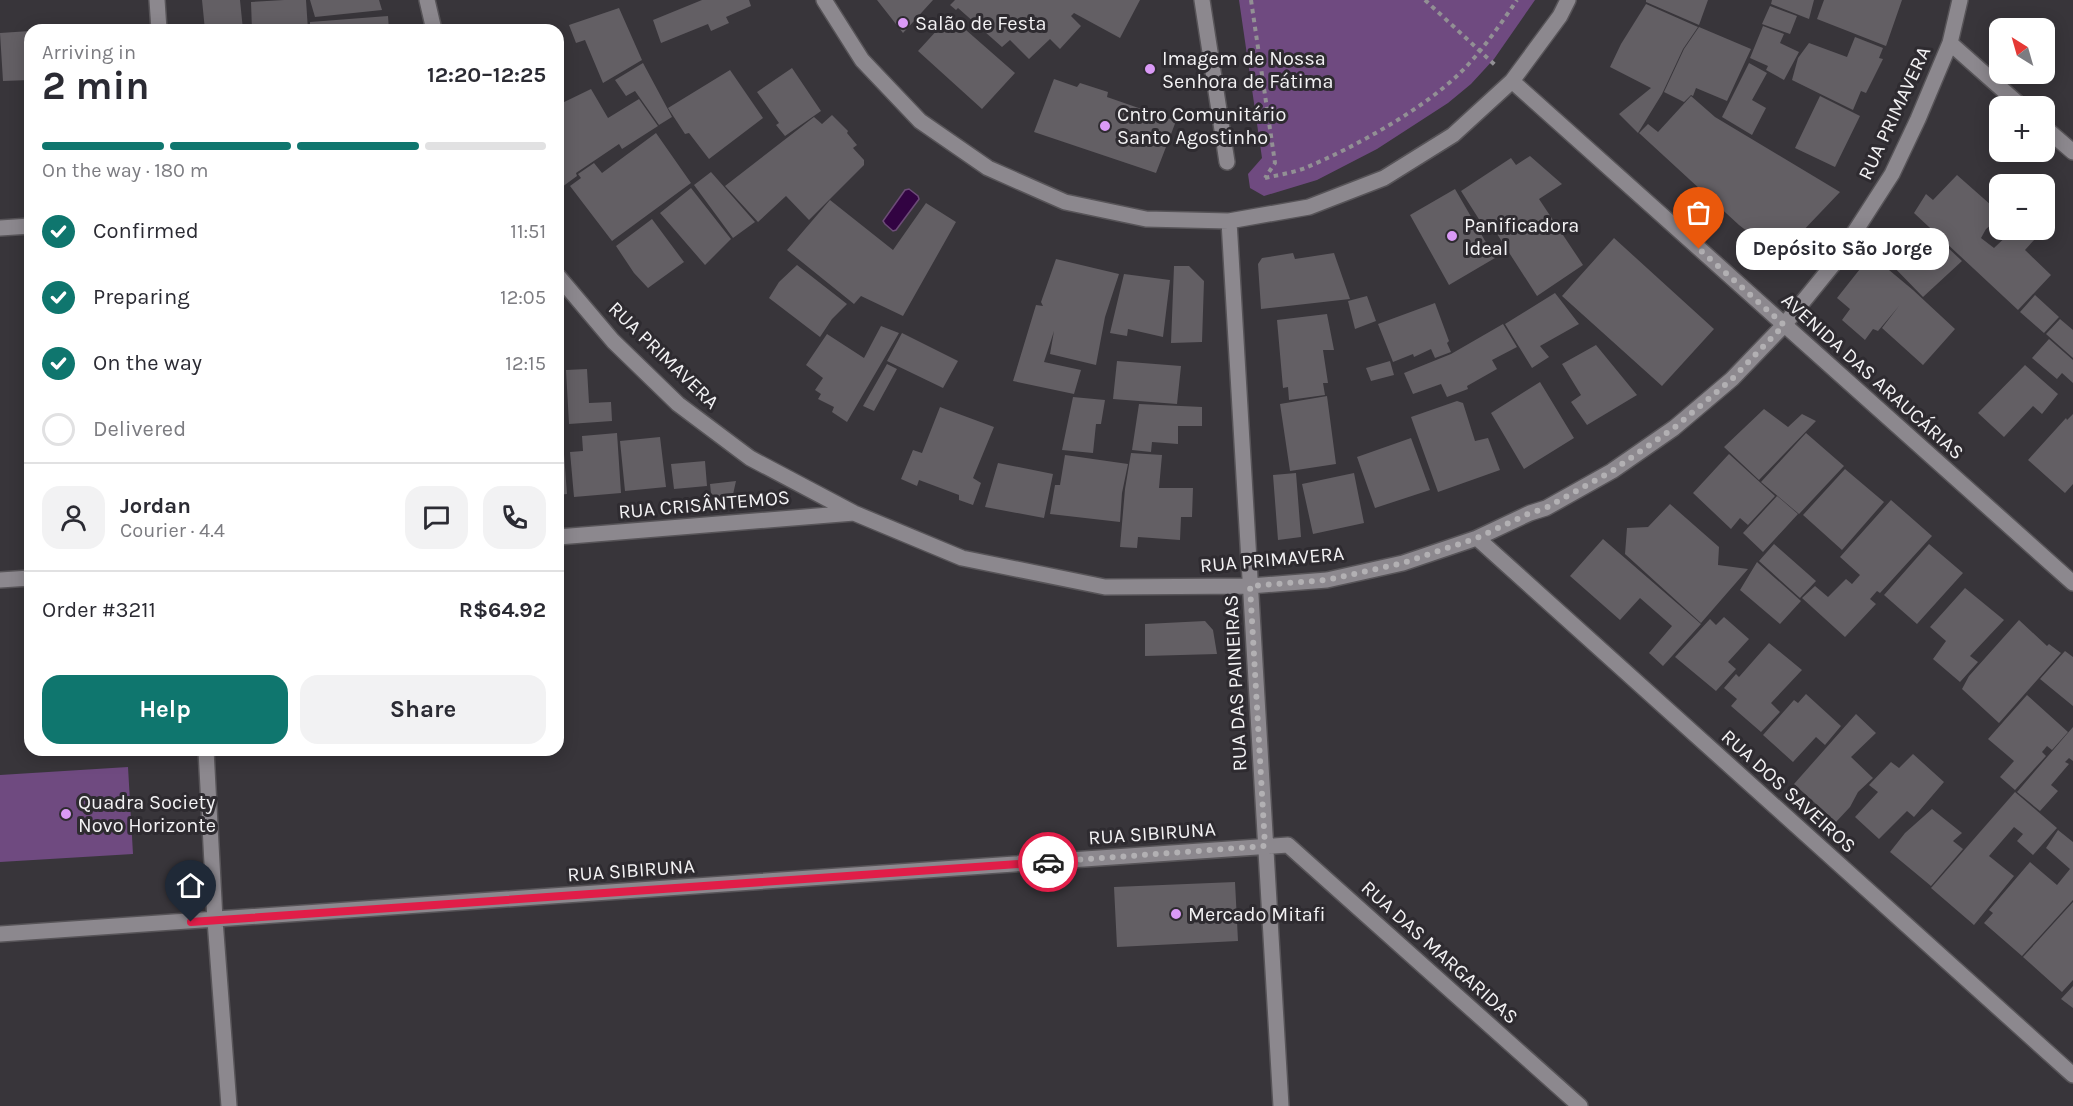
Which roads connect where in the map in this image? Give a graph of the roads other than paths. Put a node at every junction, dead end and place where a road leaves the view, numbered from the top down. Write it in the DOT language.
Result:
graph roads {
  1 [pos="157,0"];
  2 [pos="427,0"];
  3 [pos="824,0"];
  4 [pos="1202,0"];
  5 [pos="1568,0"];
  6 [pos="1960,0"];
  7 [pos="159,24"];
  8 [pos="433,24"];
  9 [pos="1950,43"];
  10 [pos="1512,81"];
  11 [pos="2010,96"];
  12 [pos="2055,136"];
  13 [pos="2073,152"];
  14 [pos="1227,162"];
  15 [pos="1229,221"];
  16 [pos="24,226"];
  17 [pos="0,228"];
  18 [pos="564,283"];
  19 [pos="1784,325"];
  20 [pos="854,513"];
  21 [pos="564,537"];
  22 [pos="1477,538"];
  23 [pos="24,578"];
  24 [pos="0,580"];
  25 [pos="2073,583"];
  26 [pos="1250,586"];
  27 [pos="206,756"];
  28 [pos="1265,846"];
  29 [pos="215,920"];
  30 [pos="0,934"];
  31 [pos="2073,1075"];
  32 [pos="229,1106"];
  33 [pos="1281,1106"];
  34 [pos="1580,1106"];
  1 -- 7 [label="street"];
  2 -- 8 [label="street"];
  3 -- 15 [label="street"];
  4 -- 14 [label="street"];
  5 -- 10 [label="street"];
  6 -- 9 [label="street, RUA PRIMAVERA"];
  9 -- 11 [label="street"];
  9 -- 19 [label="street, RUA PRIMAVERA"];
  10 -- 15 [label="street"];
  10 -- 19 [label="street, AVENIDA DAS ARAUCÁRIAS"];
  12 -- 13 [label="street"];
  15 -- 26 [label="street, RUA DAS PAINEIRAS"];
  16 -- 17 [label="street"];
  18 -- 20 [label="street, RUA PRIMAVERA"];
  19 -- 22 [label="street, RUA PRIMAVERA"];
  19 -- 25 [label="street, AVENIDA DAS ARAUCÁRIAS"];
  20 -- 21 [label="street, RUA CRISÂNTEMOS"];
  20 -- 26 [label="street, RUA PRIMAVERA"];
  22 -- 26 [label="street, RUA PRIMAVERA"];
  22 -- 31 [label="street, RUA DOS SAVEIROS"];
  23 -- 24 [label="street"];
  26 -- 28 [label="street, RUA DAS PAINEIRAS"];
  27 -- 29 [label="street"];
  28 -- 29 [label="street, RUA SIBIRUNA"];
  28 -- 33 [label="street, RUA DAS PAINEIRAS"];
  28 -- 34 [label="street, RUA DAS MARGARIDAS"];
  29 -- 30 [label="street, RUA SIBIRUNA"];
  29 -- 32 [label="street"];
}
